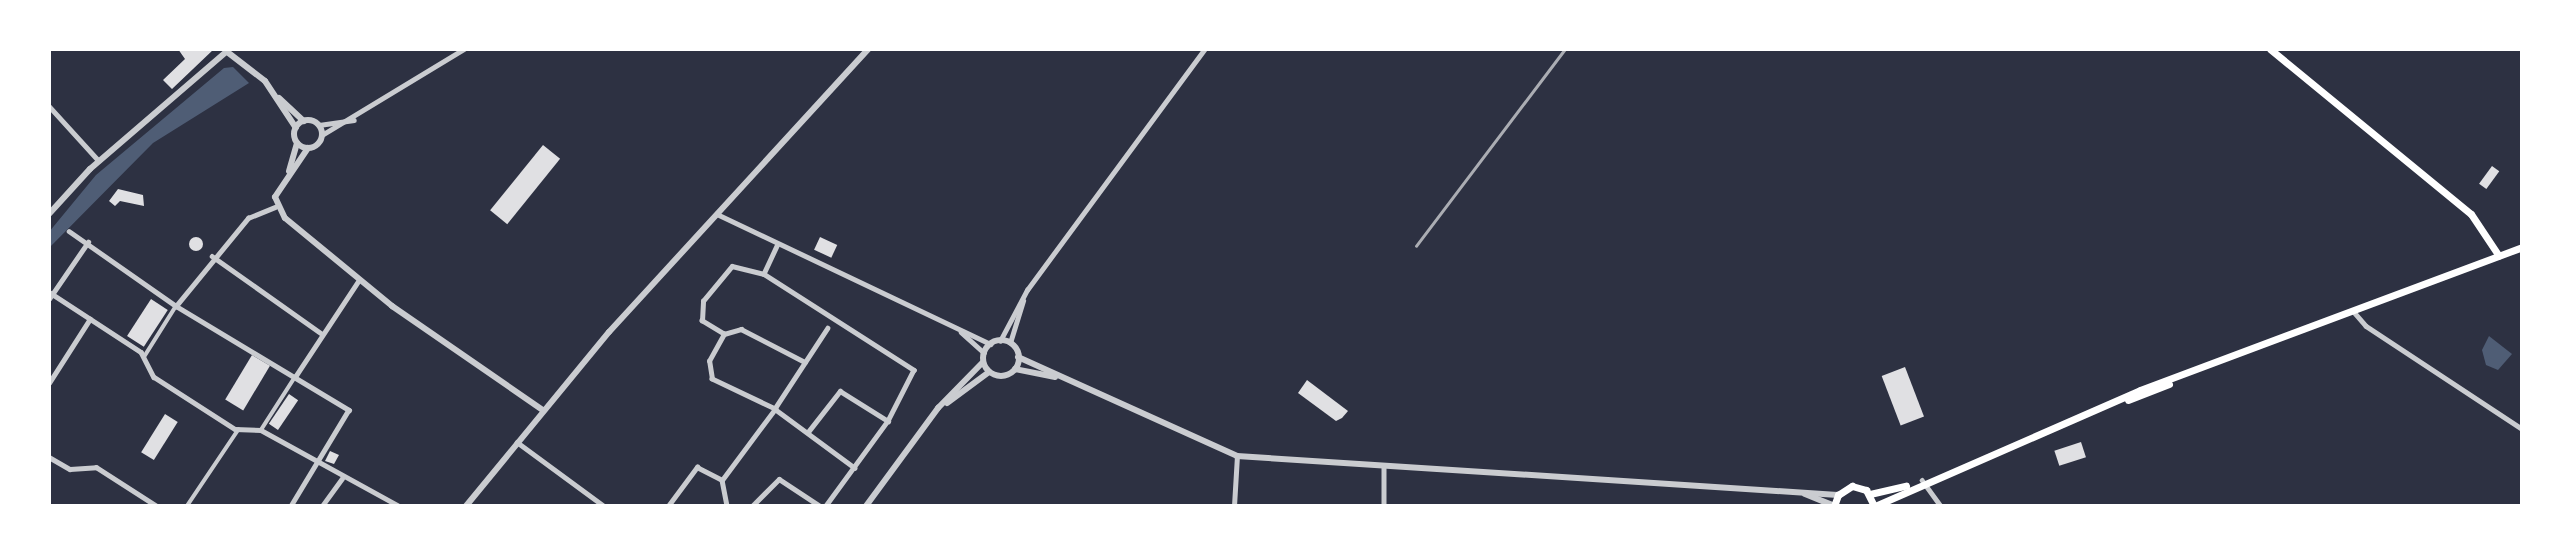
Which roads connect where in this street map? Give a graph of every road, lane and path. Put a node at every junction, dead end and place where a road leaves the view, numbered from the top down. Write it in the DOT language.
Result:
graph roads {
  1 [pos="464,49"];
  2 [pos="868,49"];
  3 [pos="1205,49"];
  4 [pos="2270,49"];
  5 [pos="226,50"];
  6 [pos="275,94"];
  7 [pos="49,106"];
  8 [pos="355,120"];
  9 [pos="304,121"];
  10 [pos="319,125"];
  11 [pos="296,128"];
  12 [pos="322,135"];
  13 [pos="298,143"];
  14 [pos="308,148"];
  15 [pos="99,161"];
  16 [pos="288,173"];
  17 [pos="275,207"];
  18 [pos="49,214"];
  19 [pos="717,214"];
  20 [pos="69,231"];
  21 [pos="88,242"];
  22 [pos="778,244"];
  23 [pos="2522,247"];
  24 [pos="212,256"];
  25 [pos="2499,256"];
  26 [pos="764,274"];
  27 [pos="359,279"];
  28 [pos="1027,290"];
  29 [pos="50,295"];
  30 [pos="176,306"];
  31 [pos="2354,312"];
  32 [pos="90,319"];
  33 [pos="828,328"];
  34 [pos="958,329"];
  35 [pos="322,334"];
  36 [pos="724,334"];
  37 [pos="1000,341"];
  38 [pos="1010,343"];
  39 [pos="991,344"];
  40 [pos="984,354"];
  41 [pos="144,357"];
  42 [pos="1018,357"];
  43 [pos="805,362"];
  44 [pos="983,362"];
  45 [pos="1015,369"];
  46 [pos="989,372"];
  47 [pos="295,377"];
  48 [pos="1060,378"];
  49 [pos="49,383"];
  50 [pos="775,409"];
  51 [pos="542,410"];
  52 [pos="935,413"];
  53 [pos="888,421"];
  54 [pos="2522,429"];
  55 [pos="238,430"];
  56 [pos="261,430"];
  57 [pos="808,432"];
  58 [pos="516,442"];
  59 [pos="1237,456"];
  60 [pos="49,457"];
  61 [pos="319,465"];
  62 [pos="1384,467"];
  63 [pos="855,468"];
  64 [pos="342,478"];
  65 [pos="722,480"];
  66 [pos="1922,481"];
  67 [pos="1911,485"];
  68 [pos="1803,493"];
  69 [pos="1870,494"];
  70 [pos="1838,495"];
  71 [pos="157,506"];
  72 [pos="187,506"];
  73 [pos="291,506"];
  74 [pos="322,506"];
  75 [pos="399,506"];
  76 [pos="466,506"];
  77 [pos="604,506"];
  78 [pos="668,506"];
  79 [pos="727,506"];
  80 [pos="752,506"];
  81 [pos="820,506"];
  82 [pos="826,506"];
  83 [pos="866,506"];
  84 [pos="1234,506"];
  85 [pos="1384,506"];
  86 [pos="1834,506"];
  87 [pos="1875,506"];
  88 [pos="1941,506"];
  1 -- 8 [label="street"];
  2 -- 19 [label="street"];
  3 -- 28 [label="street"];
  4 -- 25 [label="main road"];
  5 -- 6 [label="street"];
  5 -- 15 [label="street"];
  6 -- 9 [label="street"];
  6 -- 11 [label="street"];
  7 -- 15 [label="street"];
  8 -- 10 [label="street"];
  8 -- 12 [label="street"];
  9 -- 10 [label="street"];
  9 -- 11 [label="street"];
  10 -- 12 [label="street"];
  11 -- 13 [label="street"];
  12 -- 14 [label="street"];
  13 -- 14 [label="street"];
  13 -- 16 [label="street"];
  14 -- 16 [label="street"];
  15 -- 18 [label="street"];
  16 -- 17 [label="street"];
  17 -- 24 [label="street"];
  17 -- 27 [label="street"];
  19 -- 22 [label="street"];
  19 -- 51 [label="street"];
  20 -- 21 [label="street"];
  21 -- 29 [label="street"];
  21 -- 30 [label="street"];
  22 -- 26 [label="street"];
  22 -- 34 [label="street"];
  23 -- 25 [label="main road"];
  24 -- 30 [label="street"];
  24 -- 35 [label="street"];
  25 -- 31 [label="main road"];
  26 -- 36 [label="street"];
  26 -- 53 [label="street"];
  27 -- 35 [label="street"];
  27 -- 51 [label="street"];
  28 -- 37 [label="street"];
  28 -- 38 [label="street"];
  29 -- 32 [label="street"];
  30 -- 41 [label="street"];
  30 -- 47 [label="street"];
  31 -- 54 [label="street"];
  31 -- 66 [label="main road"];
  32 -- 41 [label="street"];
  32 -- 49 [label="street"];
  33 -- 43 [label="street"];
  34 -- 39 [label="street"];
  34 -- 40 [label="street"];
  35 -- 47 [label="street"];
  36 -- 43 [label="street"];
  36 -- 50 [label="street"];
  37 -- 38 [label="street"];
  37 -- 39 [label="street"];
  38 -- 42 [label="street"];
  39 -- 40 [label="street"];
  40 -- 44 [label="street"];
  41 -- 55 [label="street"];
  42 -- 45 [label="street"];
  42 -- 48 [label="street"];
  43 -- 50 [label="street"];
  44 -- 46 [label="street"];
  44 -- 52 [label="street"];
  45 -- 46 [label="street"];
  45 -- 48 [label="street"];
  46 -- 52 [label="street"];
  47 -- 56 [label="street"];
  47 -- 61 [label="street"];
  48 -- 59 [label="street"];
  50 -- 57 [label="street"];
  50 -- 65 [label="street"];
  51 -- 58 [label="street"];
  52 -- 83 [label="street"];
  53 -- 57 [label="street"];
  53 -- 63 [label="street"];
  55 -- 56 [label="street"];
  55 -- 72 [label="street"];
  56 -- 61 [label="street"];
  57 -- 63 [label="street"];
  58 -- 76 [label="street"];
  58 -- 77 [label="street"];
  59 -- 62 [label="street"];
  59 -- 84 [label="street"];
  60 -- 71 [label="street"];
  61 -- 64 [label="street"];
  61 -- 73 [label="street"];
  62 -- 68 [label="street"];
  62 -- 85 [label="street"];
  63 -- 82 [label="street"];
  64 -- 74 [label="street"];
  64 -- 75 [label="street"];
  65 -- 78 [label="street"];
  65 -- 79 [label="street"];
  66 -- 67 [label="main road"];
  66 -- 88 [label="street"];
  67 -- 69 [label="main road"];
  67 -- 87 [label="main road"];
  68 -- 70 [label="street"];
  68 -- 86 [label="street"];
  69 -- 70 [label="main road"];
  69 -- 87 [label="main road"];
  70 -- 86 [label="main road"];
  80 -- 81 [label="street"];
}
